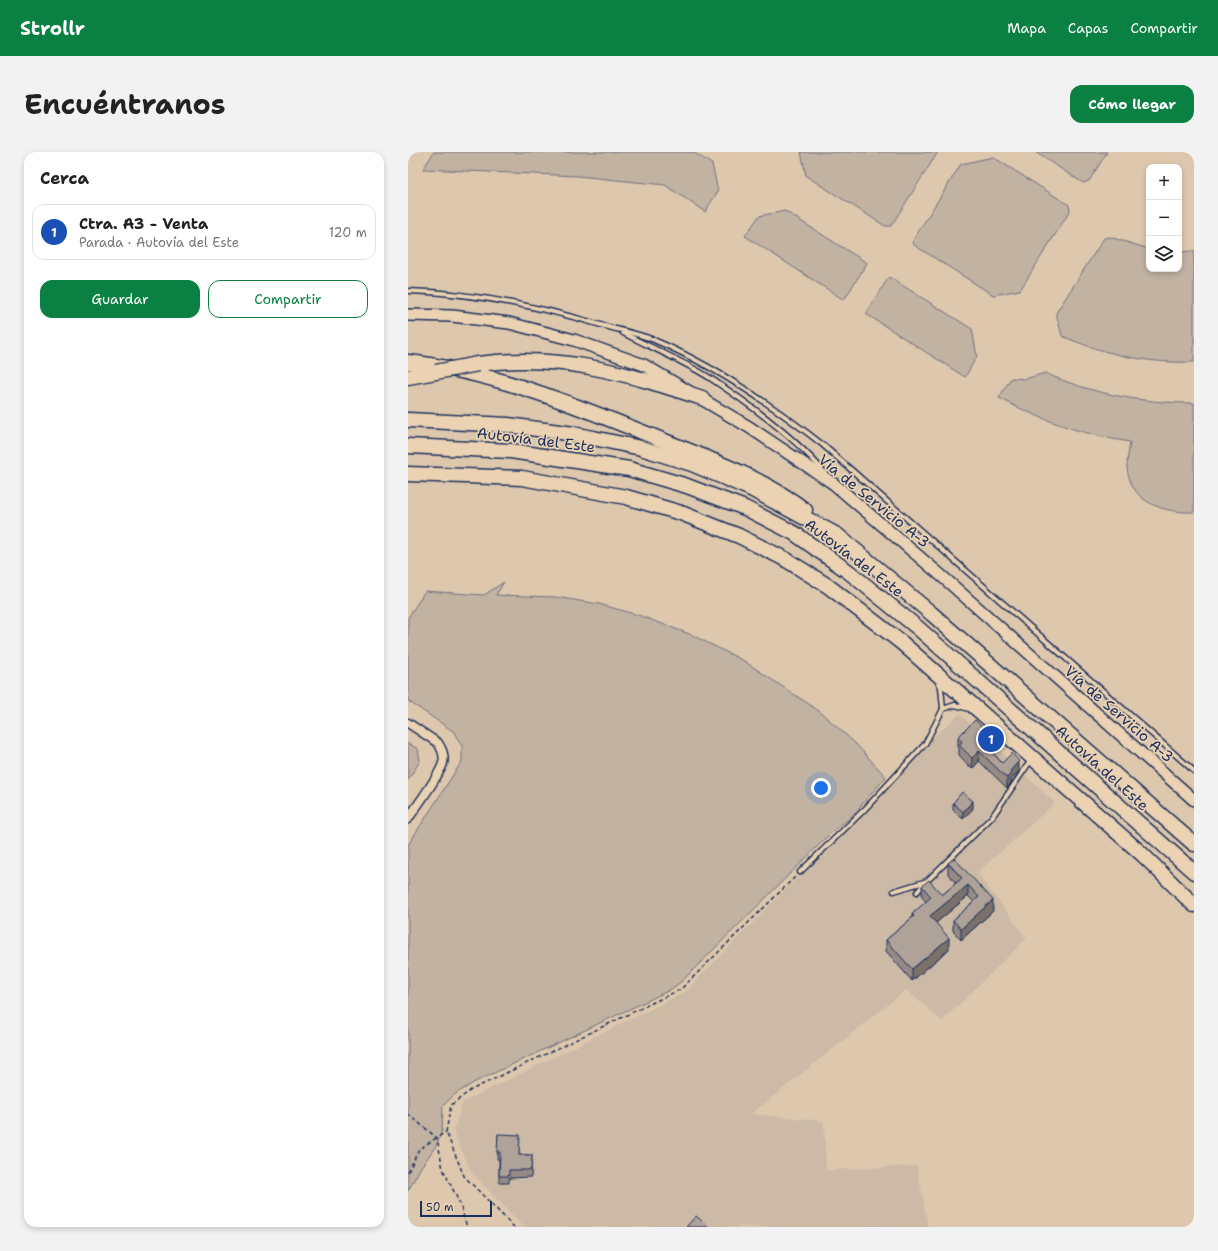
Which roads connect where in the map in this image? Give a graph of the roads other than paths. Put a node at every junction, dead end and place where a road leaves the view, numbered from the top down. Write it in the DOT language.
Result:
graph roads {
  1 [pos="408,291"];
  2 [pos="408,315"];
  3 [pos="614,328"];
  4 [pos="408,362"];
  5 [pos="408,378"];
  6 [pos="702,398"];
  7 [pos="408,420"];
  8 [pos="408,446"];
  9 [pos="408,474"];
  10 [pos="834,484"];
  11 [pos="837,535"];
  12 [pos="932,670"];
  13 [pos="943,709"];
  14 [pos="979,711"];
  15 [pos="408,723"];
  16 [pos="1033,758"];
  17 [pos="1194,771"];
  18 [pos="1194,800"];
  19 [pos="408,819"];
  20 [pos="1194,844"];
  21 [pos="800,872"];
  22 [pos="1194,872"];
  23 [pos="927,881"];
  24 [pos="894,891"];
  25 [pos="917,892"];
  26 [pos="1194,905"];
  1 -- 3 [label="lane"];
  2 -- 6 [label="main road, Vía de Servicio A-3"];
  3 -- 10 [label="lane"];
  3 -- 17 [label="lane"];
  4 -- 11 [label="highway"];
  5 -- 6 [label="highway, bridge"];
  6 -- 10 [label="main road, Vía de Servicio A-3"];
  7 -- 11 [label="highway, Autovía del Este"];
  8 -- 22 [label="highway, Autovía del Este"];
  9 -- 12 [label="highway"];
  10 -- 18 [label="main road, Vía de Servicio A-3"];
  11 -- 20 [label="highway, Autovía del Este"];
  12 -- 13 [label="lane"];
  12 -- 14 [label="highway"];
  13 -- 14 [label="lane"];
  13 -- 21 [label="lane"];
  14 -- 16 [label="highway"];
  15 -- 19 [label="street"];
  16 -- 23 [label="lane"];
  16 -- 26 [label="highway"];
  23 -- 24 [label="lane"];
  23 -- 25 [label="lane"];
}
